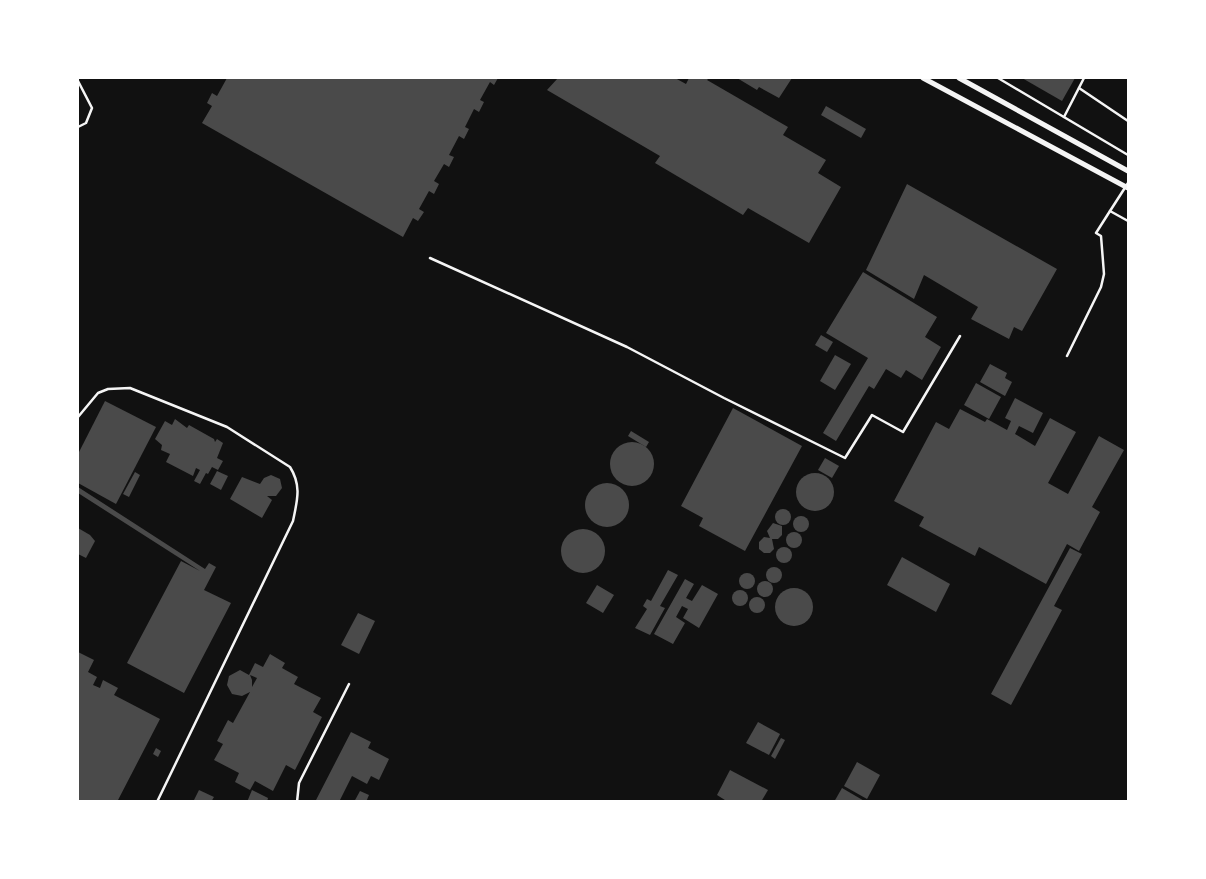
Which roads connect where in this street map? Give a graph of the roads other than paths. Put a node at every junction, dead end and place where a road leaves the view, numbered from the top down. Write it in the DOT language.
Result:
graph roads {
  1 [pos="923,78"];
  2 [pos="959,78"];
  3 [pos="998,78"];
  4 [pos="1084,78"];
  5 [pos="78,81"];
  6 [pos="1079,88"];
  7 [pos="1064,117"];
  8 [pos="1128,121"];
  9 [pos="78,127"];
  10 [pos="1128,155"];
  11 [pos="1128,171"];
  12 [pos="1127,186"];
  13 [pos="1110,211"];
  14 [pos="1128,221"];
  15 [pos="430,258"];
  16 [pos="960,336"];
  17 [pos="1067,356"];
  18 [pos="78,417"];
  19 [pos="349,684"];
  20 [pos="157,802"];
  21 [pos="297,802"];
  1 -- 12 [label="street"];
  2 -- 11 [label="street"];
  3 -- 7 [label="lane"];
  4 -- 6 [label="lane"];
  5 -- 9 [label="lane"];
  6 -- 7 [label="lane"];
  6 -- 8 [label="lane"];
  7 -- 10 [label="lane"];
  12 -- 13 [label="lane"];
  13 -- 14 [label="lane"];
  13 -- 17 [label="lane"];
  15 -- 16 [label="lane"];
  18 -- 20 [label="lane"];
  19 -- 21 [label="lane"];
}
